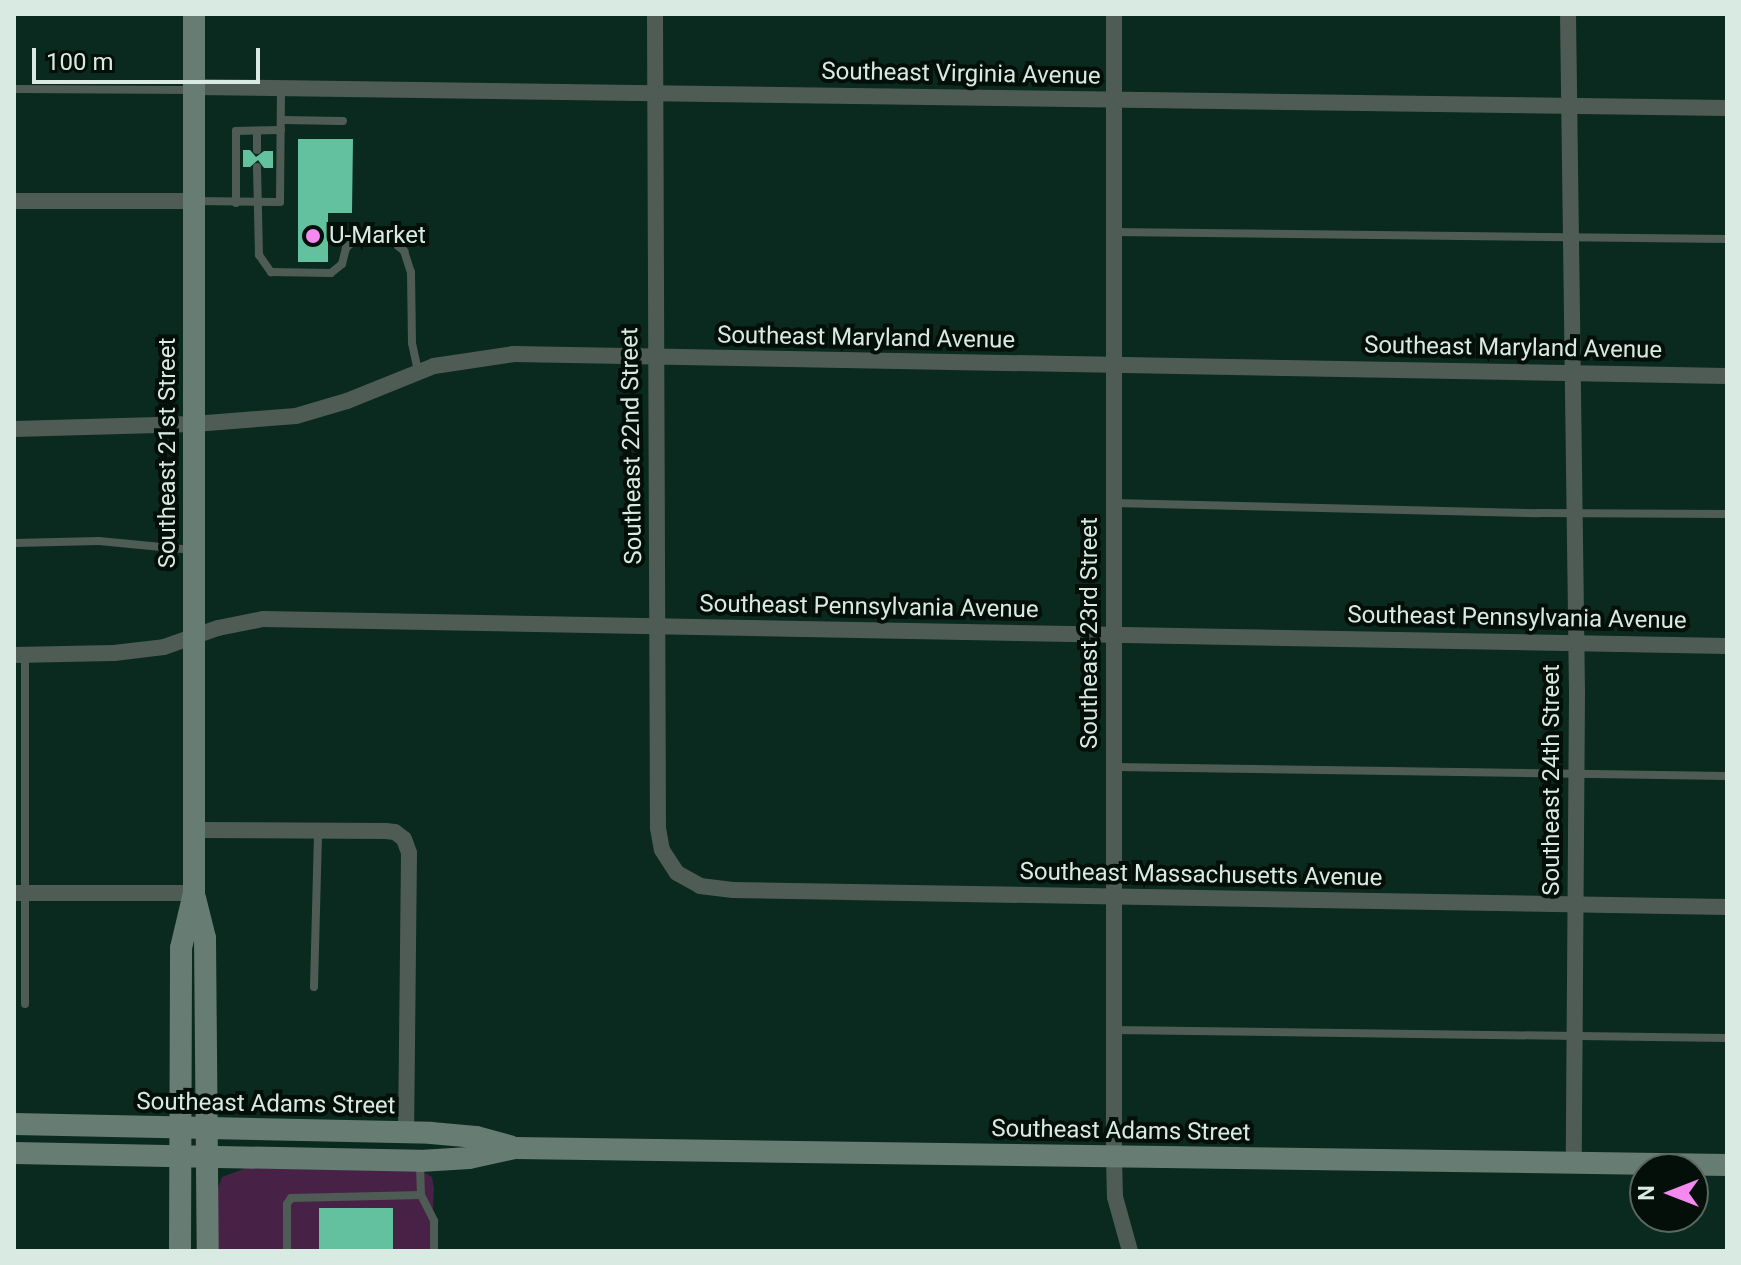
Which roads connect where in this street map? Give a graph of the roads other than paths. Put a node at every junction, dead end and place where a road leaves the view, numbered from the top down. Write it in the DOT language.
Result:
graph roads {
  1 [pos="194,14"];
  2 [pos="655,14"];
  3 [pos="1114,14"];
  4 [pos="1568,14"];
  5 [pos="195,88"];
  6 [pos="281,88"];
  7 [pos="14,89"];
  8 [pos="655,94"];
  9 [pos="1113,100"];
  10 [pos="1569,105"];
  11 [pos="1727,108"];
  12 [pos="343,121"];
  13 [pos="281,125"];
  14 [pos="257,131"];
  15 [pos="257,150"];
  16 [pos="257,167"];
  17 [pos="14,201"];
  18 [pos="195,201"];
  19 [pos="256,202"];
  20 [pos="236,203"];
  21 [pos="1113,232"];
  22 [pos="1569,236"];
  23 [pos="1727,239"];
  24 [pos="654,358"];
  25 [pos="1114,366"];
  26 [pos="418,371"];
  27 [pos="1571,373"];
  28 [pos="1727,376"];
  29 [pos="194,424"];
  30 [pos="14,429"];
  31 [pos="1114,503"];
  32 [pos="1574,511"];
  33 [pos="1727,514"];
  34 [pos="14,543"];
  35 [pos="194,550"];
  36 [pos="659,627"];
  37 [pos="1113,636"];
  38 [pos="194,637"];
  39 [pos="1576,643"];
  40 [pos="1727,646"];
  41 [pos="20,654"];
  42 [pos="1113,767"];
  43 [pos="1577,772"];
  44 [pos="1727,776"];
  45 [pos="194,830"];
  46 [pos="318,831"];
  47 [pos="677,873"];
  48 [pos="19,893"];
  49 [pos="194,893"];
  50 [pos="1113,898"];
  51 [pos="1576,905"];
  52 [pos="1727,907"];
  53 [pos="314,987"];
  54 [pos="25,1004"];
  55 [pos="1114,1030"];
  56 [pos="1575,1035"];
  57 [pos="1727,1038"];
  58 [pos="14,1124"];
  59 [pos="179,1128"];
  60 [pos="208,1129"];
  61 [pos="406,1133"];
  62 [pos="515,1148"];
  63 [pos="14,1153"];
  64 [pos="179,1157"];
  65 [pos="208,1157"];
  66 [pos="1114,1157"];
  67 [pos="420,1161"];
  68 [pos="1574,1163"];
  69 [pos="1727,1165"];
  70 [pos="421,1195"];
  71 [pos="180,1251"];
  72 [pos="208,1251"];
  73 [pos="287,1251"];
  74 [pos="434,1251"];
  75 [pos="1130,1251"];
  1 -- 5 [label="main road, Southeast 21st Street"];
  2 -- 8 [label="street, Southeast 22nd Street"];
  3 -- 9 [label="street, Southeast 23rd Street"];
  4 -- 10 [label="street, Southeast 24th Street"];
  5 -- 6 [label="street, Southeast Virginia Avenue"];
  5 -- 7 [label="lane"];
  5 -- 18 [label="main road, Southeast 21st Street"];
  6 -- 8 [label="street, Southeast Virginia Avenue"];
  6 -- 13 [label="lane"];
  8 -- 9 [label="street, Southeast Virginia Avenue"];
  8 -- 24 [label="street, Southeast 22nd Street"];
  9 -- 10 [label="street, Southeast Virginia Avenue"];
  9 -- 21 [label="street, Southeast 23rd Street"];
  10 -- 11 [label="street, Southeast Virginia Avenue"];
  10 -- 22 [label="street, Southeast 24th Street"];
  12 -- 13 [label="lane"];
  13 -- 14 [label="lane"];
  13 -- 19 [label="lane"];
  14 -- 15 [label="lane"];
  14 -- 20 [label="lane"];
  16 -- 19 [label="lane"];
  17 -- 18 [label="street"];
  18 -- 20 [label="lane"];
  18 -- 29 [label="main road, Southeast 21st Street"];
  19 -- 20 [label="lane"];
  19 -- 26 [label="lane"];
  21 -- 22 [label="lane"];
  21 -- 25 [label="street, Southeast 23rd Street"];
  22 -- 23 [label="lane"];
  22 -- 27 [label="street, Southeast 24th Street"];
  24 -- 25 [label="street, Southeast Maryland Avenue"];
  24 -- 26 [label="street, Southeast Maryland Avenue"];
  24 -- 36 [label="street, Southeast 22nd Street"];
  25 -- 27 [label="street, Southeast Maryland Avenue"];
  25 -- 31 [label="street, Southeast 23rd Street"];
  26 -- 29 [label="street, Southeast Maryland Avenue"];
  27 -- 28 [label="street, Southeast Maryland Avenue"];
  27 -- 32 [label="street, Southeast 24th Street"];
  29 -- 30 [label="street, Southeast Maryland Avenue"];
  29 -- 35 [label="main road, Southeast 21st Street"];
  31 -- 32 [label="lane"];
  31 -- 37 [label="street, Southeast 23rd Street"];
  32 -- 33 [label="lane"];
  32 -- 39 [label="street, Southeast 24th Street"];
  34 -- 35 [label="lane"];
  35 -- 38 [label="main road, Southeast 21st Street"];
  36 -- 37 [label="street, Southeast Pennsylvania Avenue"];
  36 -- 38 [label="street, Southeast Pennsylvania Avenue"];
  36 -- 47 [label="street, Southeast 22nd Street"];
  37 -- 39 [label="street, Southeast Pennsylvania Avenue"];
  37 -- 42 [label="street, Southeast 23rd Street"];
  38 -- 41 [label="street, Southeast Pennsylvania Avenue"];
  38 -- 45 [label="main road, Southeast 21st Street"];
  39 -- 40 [label="street, Southeast Pennsylvania Avenue"];
  39 -- 43 [label="street, Southeast 24th Street"];
  41 -- 48 [label="lane"];
  42 -- 43 [label="lane"];
  42 -- 50 [label="street, Southeast 23rd Street"];
  43 -- 44 [label="lane"];
  43 -- 51 [label="street, Southeast 24th Street"];
  45 -- 46 [label="street"];
  45 -- 49 [label="main road, Southeast 21st Street"];
  46 -- 53 [label="lane"];
  46 -- 61 [label="street"];
  47 -- 50 [label="street, Southeast Massachusetts Avenue"];
  48 -- 49 [label="street"];
  48 -- 54 [label="lane"];
  49 -- 59 [label="main road, Southeast 21st Street"];
  49 -- 60 [label="main road, Southeast 21st Street"];
  50 -- 51 [label="street, Southeast Massachusetts Avenue"];
  50 -- 55 [label="street, Southeast 23rd Street"];
  51 -- 52 [label="street, Southeast Massachusetts Avenue"];
  51 -- 56 [label="street, Southeast 24th Street"];
  55 -- 56 [label="lane"];
  55 -- 66 [label="street, Southeast 23rd Street"];
  56 -- 57 [label="lane"];
  56 -- 68 [label="street, Southeast 24th Street"];
  58 -- 59 [label="main road, Southeast Adams Street"];
  59 -- 60 [label="main road, Southeast Adams Street"];
  59 -- 64 [label="main road, Southeast 21st Street"];
  60 -- 61 [label="main road, Southeast Adams Street"];
  60 -- 65 [label="main road, Southeast 21st Street"];
  61 -- 62 [label="main road, Southeast Adams Street"];
  62 -- 66 [label="main road, Southeast Adams Street"];
  62 -- 67 [label="main road, Southeast Adams Street"];
  63 -- 64 [label="main road, Southeast Adams Street"];
  64 -- 65 [label="main road, Southeast Adams Street"];
  64 -- 71 [label="main road, Southeast 21st Street"];
  65 -- 67 [label="main road, Southeast Adams Street"];
  65 -- 72 [label="main road, Southeast 21st Street"];
  66 -- 68 [label="main road, Southeast Adams Street"];
  66 -- 75 [label="street, Southeast 23rd Street"];
  67 -- 70 [label="lane"];
  68 -- 69 [label="main road, Southeast Adams Street"];
  70 -- 73 [label="lane"];
  70 -- 74 [label="lane"];
}
